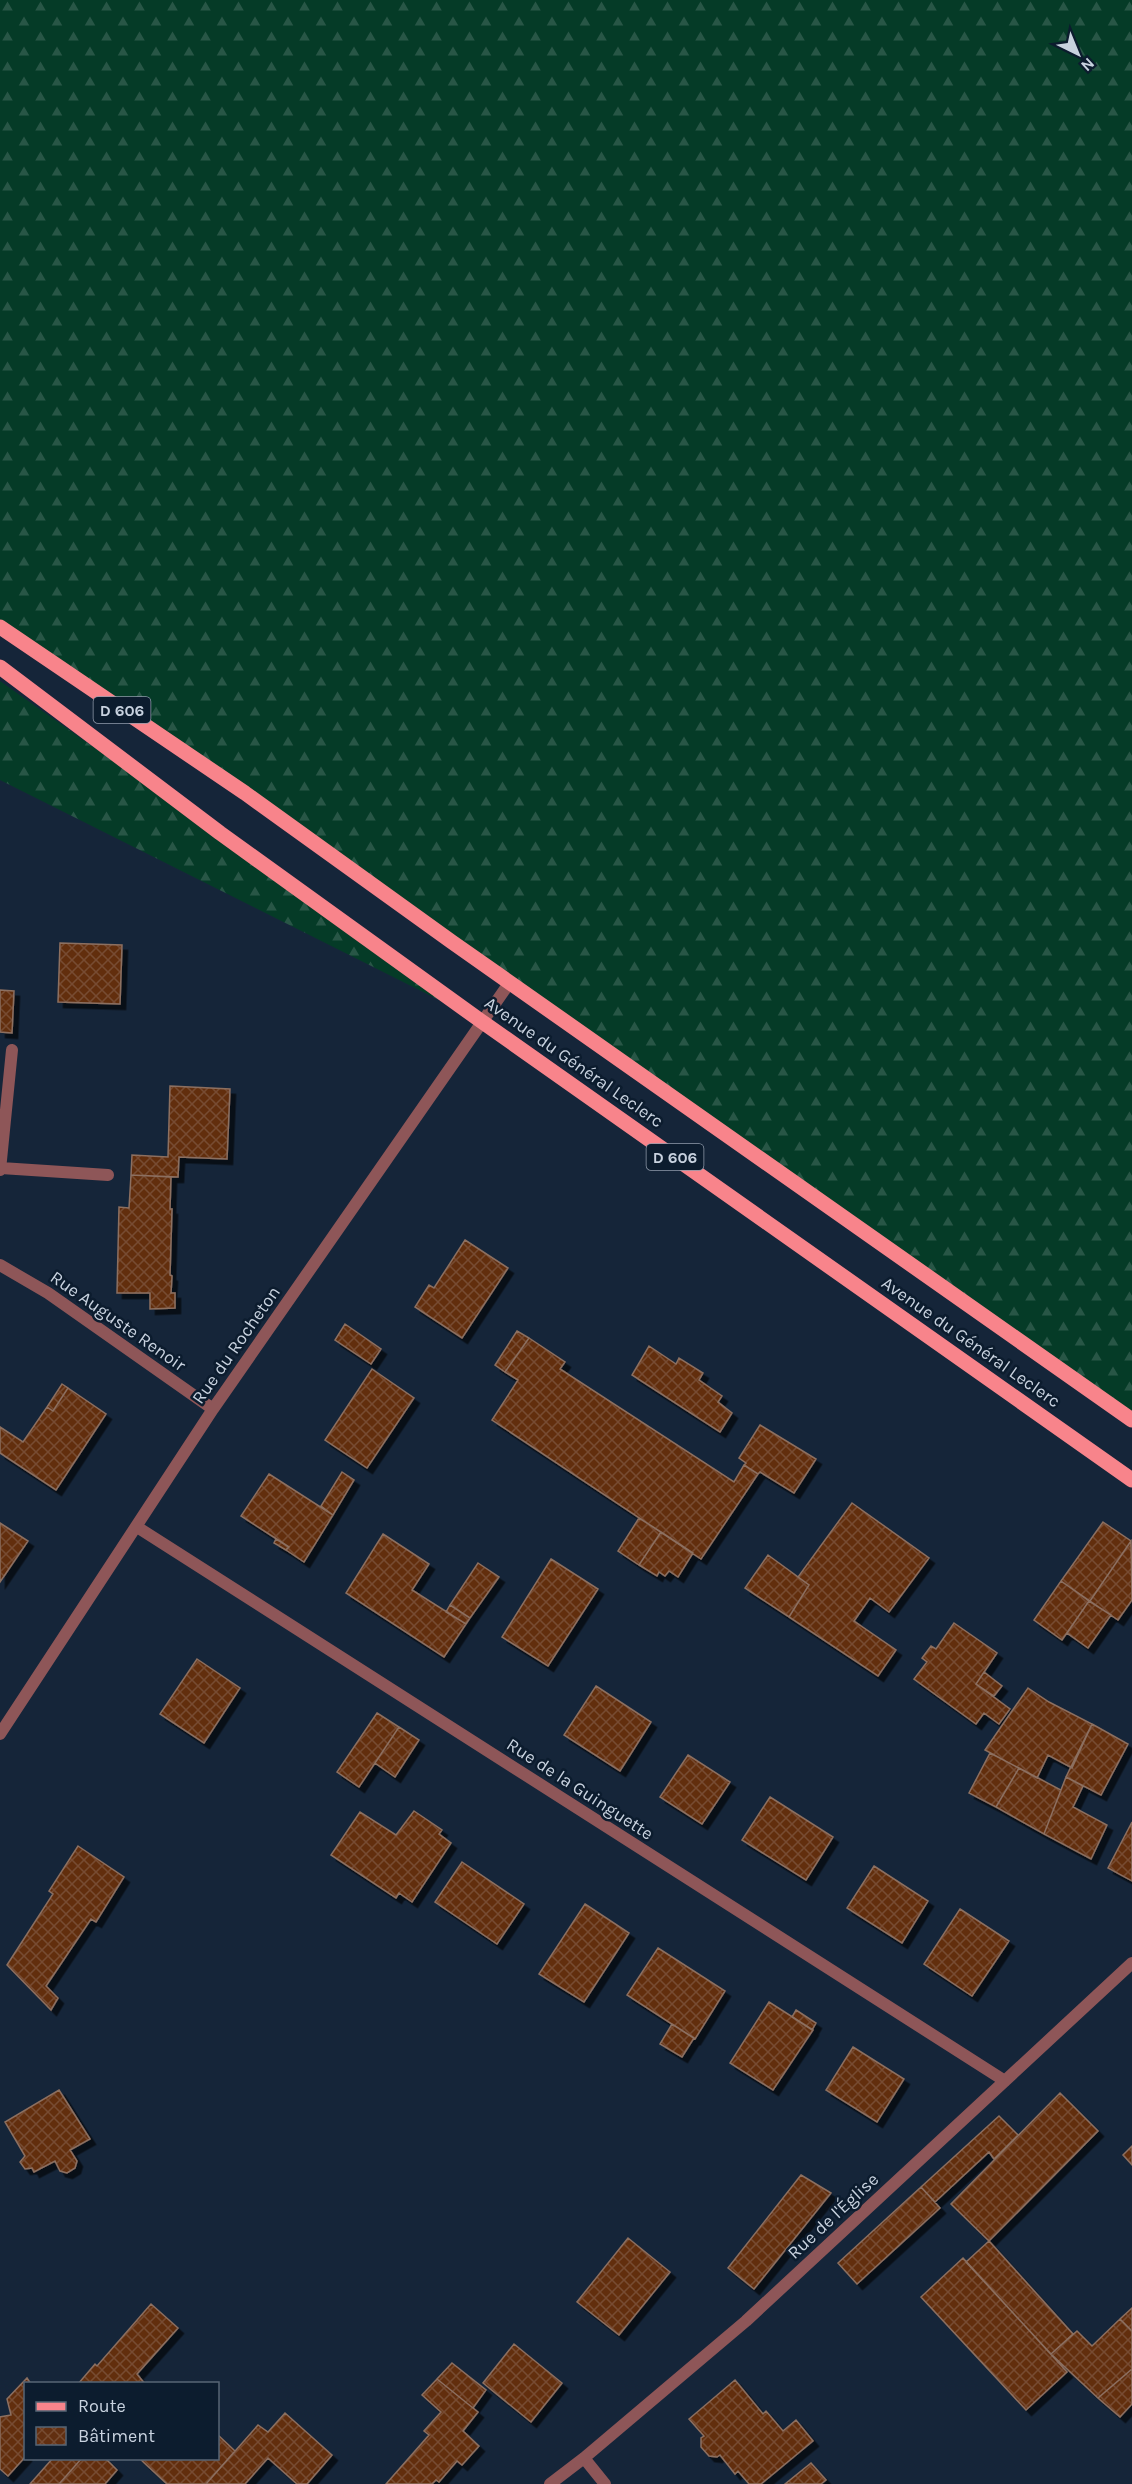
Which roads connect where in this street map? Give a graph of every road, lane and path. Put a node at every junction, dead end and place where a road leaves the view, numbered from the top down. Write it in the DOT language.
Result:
graph roads {
  1 [pos="0,627"];
  2 [pos="0,668"];
  3 [pos="510,982"];
  4 [pos="481,1021"];
  5 [pos="12,1050"];
  6 [pos="0,1169"];
  7 [pos="108,1175"];
  8 [pos="0,1265"];
  9 [pos="213,1409"];
  10 [pos="1132,1420"];
  11 [pos="1132,1479"];
  12 [pos="137,1527"];
  13 [pos="0,1734"];
  14 [pos="1132,1964"];
  15 [pos="1005,2081"];
  16 [pos="584,2458"];
  17 [pos="550,2484"];
  18 [pos="605,2484"];
  1 -- 3 [label="main road, Avenue du Général Leclerc / D 606"];
  2 -- 4 [label="main road, Avenue du Général Leclerc / D 606"];
  3 -- 4 [label="street, Rue du Rocheton"];
  3 -- 10 [label="main road, Avenue du Général Leclerc / D 606"];
  4 -- 9 [label="street, Rue du Rocheton"];
  4 -- 11 [label="main road, Avenue du Général Leclerc / D 606"];
  5 -- 6 [label="street"];
  6 -- 7 [label="street"];
  8 -- 9 [label="street, Rue Auguste Renoir"];
  9 -- 12 [label="street, Rue du Rocheton"];
  12 -- 13 [label="street, Rue du Rocheton"];
  12 -- 15 [label="street, Rue de la Guinguette"];
  14 -- 15 [label="street, Rue de l'Église"];
  15 -- 16 [label="street, Rue de l'Église"];
  16 -- 17 [label="street, Rue de l'Église"];
  16 -- 18 [label="street"];
}
